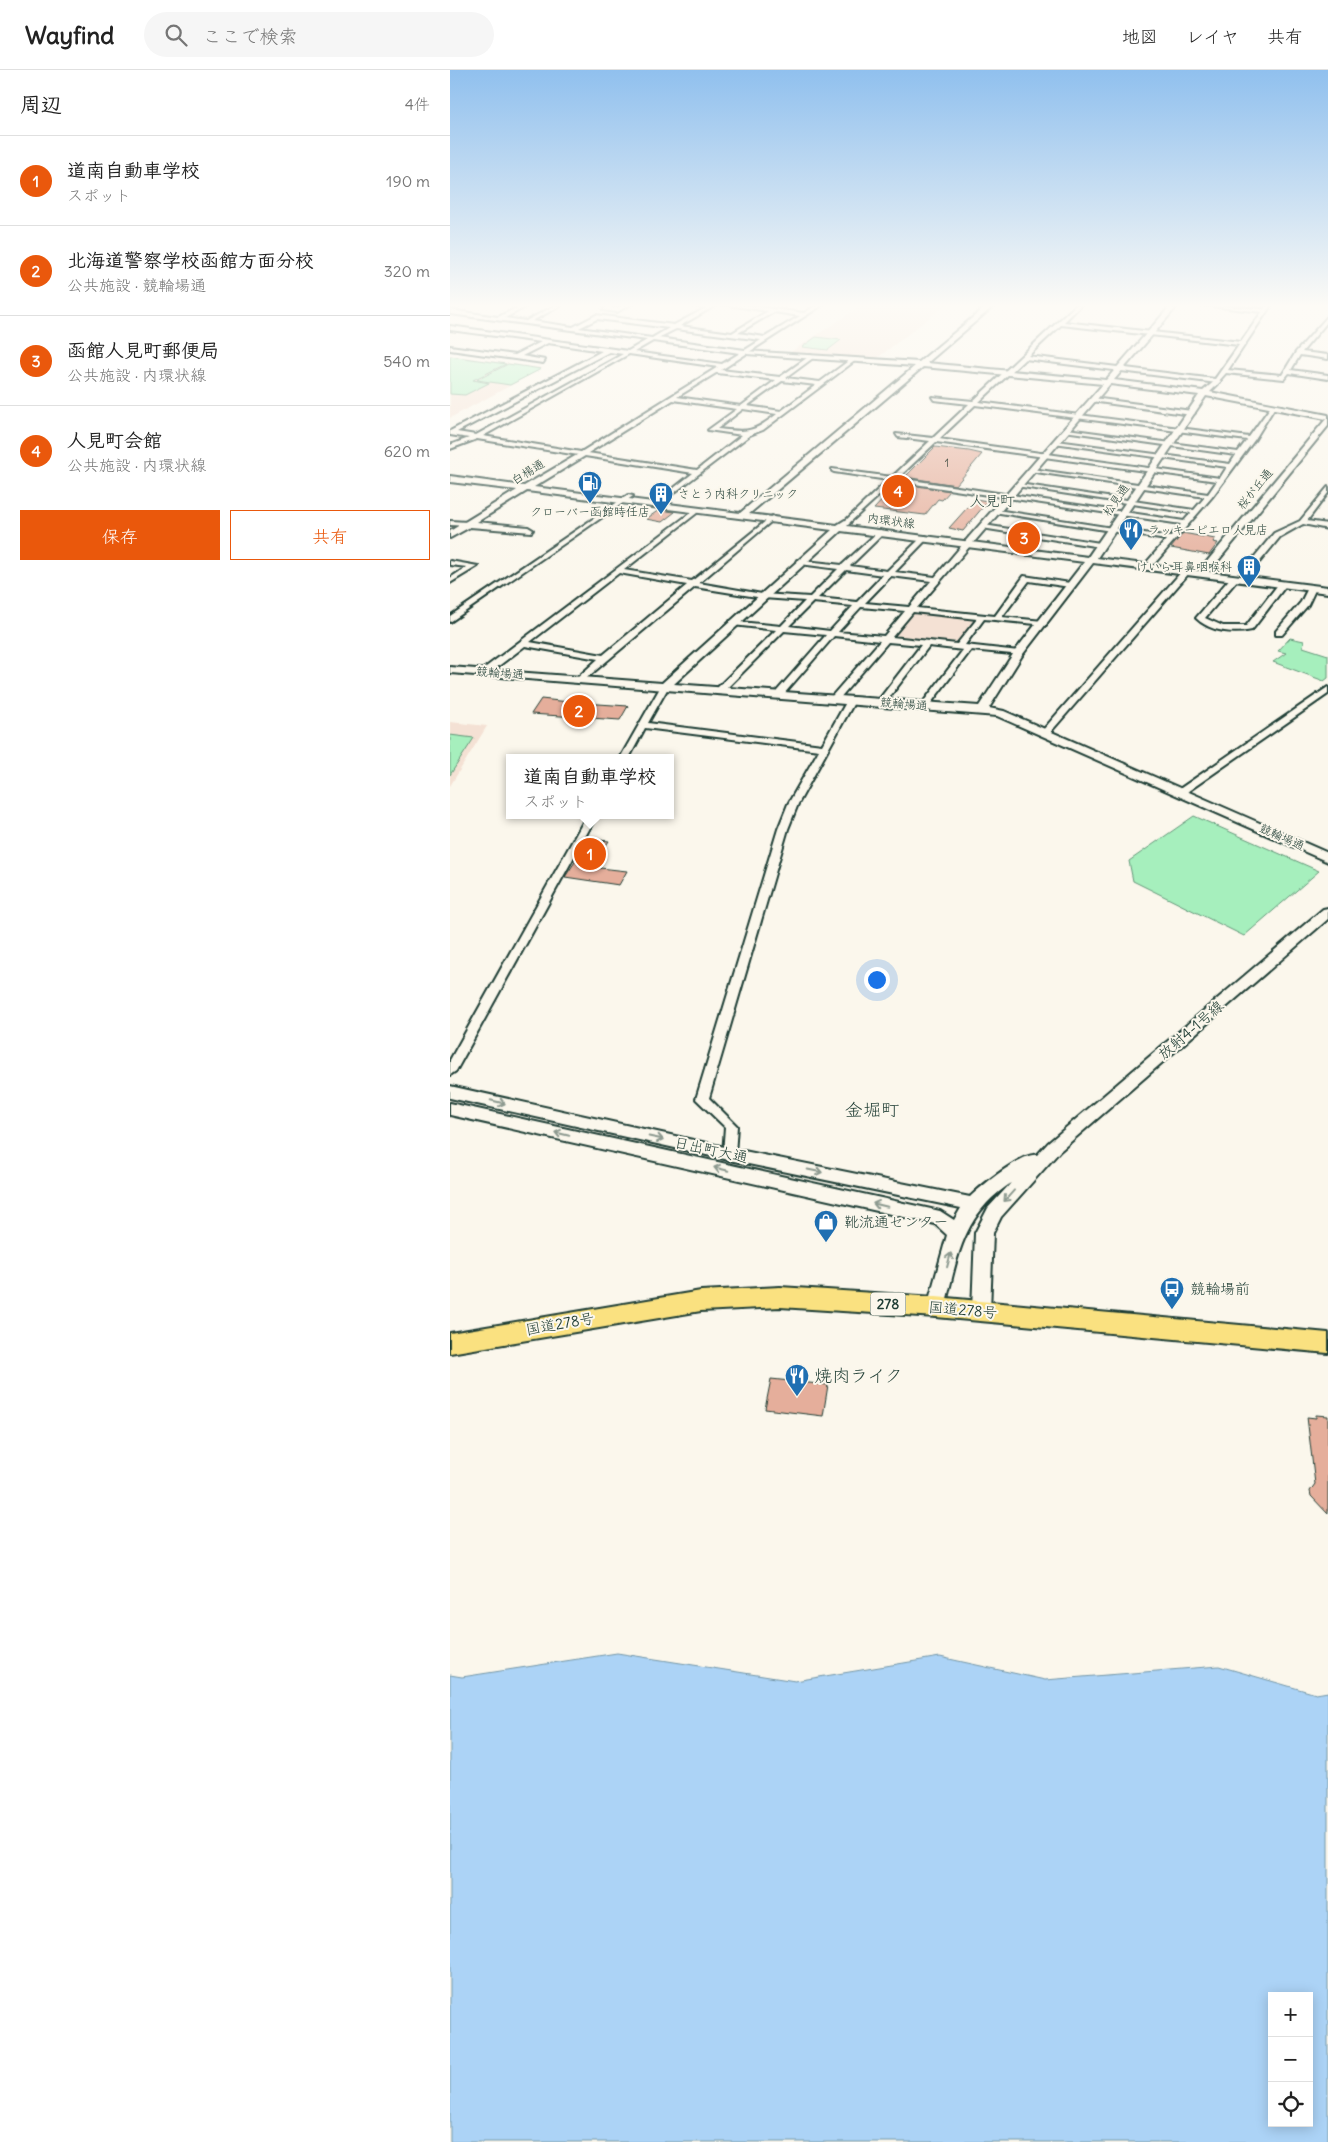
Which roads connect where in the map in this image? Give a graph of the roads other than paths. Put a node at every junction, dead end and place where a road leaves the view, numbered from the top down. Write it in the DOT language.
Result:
graph roads {
  1 [pos="1094,400"];
  2 [pos="511,401"];
  3 [pos="543,401"];
  4 [pos="669,401"];
  5 [pos="691,401"];
  6 [pos="751,401"];
  7 [pos="798,401"];
  8 [pos="878,401"];
  9 [pos="955,401"];
  10 [pos="976,401"];
  11 [pos="1099,401"];
  12 [pos="1200,401"];
  13 [pos="1243,401"];
  14 [pos="973,403"];
  15 [pos="1274,406"];
  16 [pos="741,408"];
  17 [pos="1076,408"];
  18 [pos="1086,409"];
  19 [pos="782,413"];
  20 [pos="1192,413"];
  21 [pos="1079,417"];
  22 [pos="1328,417"];
  23 [pos="1328,421"];
  24 [pos="1129,424"];
  25 [pos="1180,430"];
  26 [pos="1067,431"];
  27 [pos="450,433"];
  28 [pos="748,434"];
  29 [pos="898,435"];
  30 [pos="477,437"];
  31 [pos="1118,438"];
  32 [pos="1252,439"];
  33 [pos="934,440"];
  34 [pos="1057,443"];
  35 [pos="1169,445"];
  36 [pos="450,448"];
  37 [pos="1109,450"];
  38 [pos="582,454"];
  39 [pos="1241,454"];
  40 [pos="1046,456"];
  41 [pos="1161,456"];
  42 [pos="1232,466"];
  43 [pos="834,470"];
  44 [pos="1152,470"];
  45 [pos="1032,471"];
  46 [pos="1092,471"];
  47 [pos="699,472"];
  48 [pos="450,474"];
  49 [pos="450,479"];
  50 [pos="893,479"];
  51 [pos="1222,480"];
  52 [pos="529,486"];
  53 [pos="1019,486"];
  54 [pos="1140,487"];
  55 [pos="1328,489"];
  56 [pos="1074,494"];
  57 [pos="1011,496"];
  58 [pos="1210,496"];
  59 [pos="627,498"];
  60 [pos="662,500"];
  61 [pos="1129,503"];
  62 [pos="1066,505"];
  63 [pos="699,509"];
  64 [pos="745,512"];
  65 [pos="997,512"];
  66 [pos="1196,512"];
  67 [pos="1122,513"];
  68 [pos="772,518"];
  69 [pos="1054,520"];
  70 [pos="1302,522"];
  71 [pos="450,523"];
  72 [pos="1186,523"];
  73 [pos="468,524"];
  74 [pos="843,525"];
  75 [pos="1328,526"];
  76 [pos="984,528"];
  77 [pos="1111,529"];
  78 [pos="528,530"];
  79 [pos="880,532"];
  80 [pos="450,535"];
  81 [pos="1042,536"];
  82 [pos="923,538"];
  83 [pos="1172,539"];
  84 [pos="970,542"];
  85 [pos="1100,545"];
  86 [pos="1092,557"];
  87 [pos="800,562"];
  88 [pos="1151,562"];
  89 [pos="450,563"];
  90 [pos="846,568"];
  91 [pos="618,571"];
  92 [pos="1204,571"];
  93 [pos="1186,572"];
  94 [pos="890,574"];
  95 [pos="1245,574"];
  96 [pos="1235,578"];
  97 [pos="938,580"];
  98 [pos="450,581"];
  99 [pos="1283,584"];
  100 [pos="1328,584"];
  101 [pos="691,585"];
  102 [pos="1070,585"];
  103 [pos="1312,588"];
  104 [pos="1328,590"];
  105 [pos="764,596"];
  106 [pos="813,600"];
  107 [pos="860,605"];
  108 [pos="911,610"];
  109 [pos="983,616"];
  110 [pos="998,618"];
  111 [pos="450,620"];
  112 [pos="733,623"];
  113 [pos="1044,623"];
  114 [pos="782,629"];
  115 [pos="1279,633"];
  116 [pos="832,634"];
  117 [pos="886,639"];
  118 [pos="523,643"];
  119 [pos="927,643"];
  120 [pos="964,647"];
  121 [pos="1020,653"];
  122 [pos="604,658"];
  123 [pos="450,670"];
  124 [pos="485,672"];
  125 [pos="580,679"];
  126 [pos="665,686"];
  127 [pos="722,689"];
  128 [pos="1328,690"];
  129 [pos="780,693"];
  130 [pos="835,698"];
  131 [pos="852,699"];
  132 [pos="880,702"];
  133 [pos="925,705"];
  134 [pos="982,710"];
  135 [pos="642,725"];
  136 [pos="1046,733"];
  137 [pos="824,748"];
  138 [pos="626,754"];
  139 [pos="1181,792"];
  140 [pos="590,819"];
  141 [pos="1328,858"];
  142 [pos="1328,912"];
  143 [pos="450,1071"];
  144 [pos="450,1092"];
  145 [pos="450,1109"];
  146 [pos="1054,1147"];
  147 [pos="729,1154"];
  148 [pos="974,1204"];
  149 [pos="956,1232"];
  150 [pos="936,1307"];
  151 [pos="981,1311"];
  152 [pos="450,1343"];
  153 [pos="1328,1343"];
  1 -- 18 [label="street"];
  2 -- 27 [label="street"];
  3 -- 30 [label="street"];
  4 -- 38 [label="street, 白楊通"];
  5 -- 16 [label="street"];
  6 -- 16 [label="street"];
  7 -- 19 [label="street"];
  8 -- 64 [label="street"];
  9 -- 14 [label="street"];
  10 -- 14 [label="street"];
  11 -- 20 [label="street"];
  12 -- 20 [label="street, 松見通"];
  13 -- 15 [label="street"];
  14 -- 21 [label="street"];
  14 -- 33 [label="street"];
  15 -- 22 [label="street"];
  15 -- 32 [label="street"];
  16 -- 19 [label="street"];
  16 -- 28 [label="street"];
  17 -- 18 [label="street"];
  18 -- 21 [label="street"];
  19 -- 28 [label="street"];
  20 -- 25 [label="street, 松見通"];
  21 -- 24 [label="street"];
  21 -- 26 [label="street"];
  23 -- 92 [label="street, 桜が丘通"];
  24 -- 25 [label="street"];
  24 -- 31 [label="street"];
  25 -- 32 [label="street"];
  25 -- 35 [label="street, 松見通"];
  26 -- 31 [label="street"];
  26 -- 34 [label="street"];
  27 -- 30 [label="street"];
  28 -- 47 [label="street"];
  29 -- 33 [label="street"];
  30 -- 36 [label="street"];
  30 -- 38 [label="street"];
  31 -- 35 [label="street"];
  31 -- 37 [label="street"];
  32 -- 39 [label="street"];
  33 -- 40 [label="street"];
  33 -- 50 [label="street"];
  34 -- 37 [label="street"];
  34 -- 40 [label="street"];
  35 -- 39 [label="street"];
  35 -- 41 [label="street, 松見通"];
  37 -- 41 [label="street"];
  37 -- 46 [label="street"];
  38 -- 47 [label="street"];
  38 -- 52 [label="street, 白楊通"];
  39 -- 42 [label="street"];
  40 -- 45 [label="street"];
  40 -- 46 [label="street"];
  41 -- 42 [label="street"];
  41 -- 44 [label="street, 松見通"];
  42 -- 51 [label="street"];
  43 -- 50 [label="street"];
  44 -- 46 [label="street"];
  44 -- 51 [label="street"];
  44 -- 54 [label="street, 松見通"];
  45 -- 46 [label="street"];
  45 -- 53 [label="street"];
  46 -- 54 [label="street"];
  46 -- 56 [label="street"];
  47 -- 60 [label="street"];
  48 -- 52 [label="street, 内環状線"];
  49 -- 52 [label="street, 内環状線"];
  50 -- 57 [label="street"];
  50 -- 74 [label="street"];
  51 -- 58 [label="street"];
  52 -- 59 [label="street, 内環状線"];
  52 -- 73 [label="street, 白楊通"];
  53 -- 56 [label="street"];
  53 -- 57 [label="street"];
  54 -- 58 [label="street"];
  54 -- 61 [label="street, 松見通"];
  55 -- 70 [label="street"];
  56 -- 61 [label="street"];
  57 -- 62 [label="street"];
  57 -- 65 [label="street"];
  58 -- 66 [label="street"];
  59 -- 60 [label="street, 内環状線"];
  59 -- 63 [label="street, 内環状線"];
  59 -- 111 [label="street"];
  60 -- 64 [label="street, 内環状線"];
  61 -- 66 [label="street"];
  61 -- 67 [label="street, 松見通"];
  62 -- 67 [label="street"];
  62 -- 69 [label="street"];
  63 -- 64 [label="street, 内環状線"];
  63 -- 91 [label="street"];
  64 -- 68 [label="street, 内環状線"];
  64 -- 74 [label="street, 内環状線"];
  65 -- 69 [label="street"];
  65 -- 76 [label="street"];
  66 -- 72 [label="street"];
  67 -- 72 [label="street"];
  67 -- 77 [label="street, 松見通"];
  68 -- 74 [label="street, 内環状線"];
  68 -- 101 [label="street"];
  69 -- 77 [label="street"];
  69 -- 81 [label="street"];
  70 -- 75 [label="street"];
  70 -- 95 [label="street"];
  71 -- 73 [label="street"];
  72 -- 83 [label="street"];
  73 -- 78 [label="street"];
  73 -- 80 [label="street, 白楊通"];
  74 -- 79 [label="street, 内環状線"];
  74 -- 84 [label="street, 内環状線"];
  74 -- 87 [label="street"];
  76 -- 81 [label="street"];
  76 -- 84 [label="street"];
  77 -- 83 [label="street"];
  77 -- 85 [label="street, 松見通"];
  79 -- 82 [label="street, 内環状線"];
  79 -- 90 [label="street"];
  81 -- 85 [label="street"];
  82 -- 84 [label="street, 内環状線"];
  82 -- 94 [label="street"];
  83 -- 88 [label="street"];
  84 -- 86 [label="street, 内環状線"];
  84 -- 97 [label="street"];
  85 -- 86 [label="street, 松見通"];
  86 -- 88 [label="street, 内環状線"];
  86 -- 93 [label="street, 内環状線"];
  86 -- 102 [label="street, 松見通"];
  87 -- 90 [label="street"];
  87 -- 105 [label="street"];
  88 -- 92 [label="street, 内環状線"];
  89 -- 98 [label="street"];
  90 -- 94 [label="street"];
  90 -- 106 [label="street"];
  91 -- 101 [label="street"];
  91 -- 118 [label="street"];
  92 -- 93 [label="street, 内環状線"];
  92 -- 95 [label="street, 内環状線"];
  92 -- 96 [label="street, 内環状線"];
  93 -- 136 [label="street"];
  94 -- 97 [label="street"];
  94 -- 107 [label="street"];
  95 -- 100 [label="street, 内環状線"];
  96 -- 99 [label="street, 内環状線"];
  96 -- 99 [label="street"];
  97 -- 108 [label="street"];
  99 -- 103 [label="street, 内環状線"];
  101 -- 105 [label="street"];
  101 -- 122 [label="street"];
  102 -- 110 [label="street"];
  102 -- 113 [label="street, 松見通"];
  103 -- 104 [label="street, 内環状線"];
  103 -- 115 [label="street"];
  105 -- 106 [label="street"];
  105 -- 112 [label="street"];
  106 -- 107 [label="street"];
  106 -- 114 [label="street"];
  107 -- 108 [label="street"];
  107 -- 116 [label="street"];
  108 -- 109 [label="street"];
  108 -- 117 [label="street"];
  109 -- 110 [label="street"];
  109 -- 120 [label="street"];
  110 -- 113 [label="street"];
  112 -- 114 [label="street"];
  112 -- 126 [label="street"];
  113 -- 121 [label="street, 松見通"];
  114 -- 116 [label="street"];
  114 -- 127 [label="street"];
  116 -- 117 [label="street"];
  116 -- 129 [label="street"];
  117 -- 119 [label="street"];
  117 -- 130 [label="street"];
  118 -- 122 [label="street"];
  118 -- 124 [label="street"];
  119 -- 120 [label="street"];
  119 -- 132 [label="street"];
  120 -- 121 [label="street"];
  120 -- 133 [label="street"];
  121 -- 134 [label="street, 松見通"];
  122 -- 125 [label="street"];
  123 -- 124 [label="street, 競輪場通"];
  124 -- 125 [label="street, 競輪場通"];
  125 -- 126 [label="street, 競輪場通"];
  126 -- 127 [label="street, 競輪場通"];
  126 -- 135 [label="street"];
  127 -- 129 [label="street, 競輪場通"];
  128 -- 139 [label="street"];
  129 -- 130 [label="street, 競輪場通"];
  130 -- 131 [label="street, 競輪場通"];
  131 -- 132 [label="street, 競輪場通"];
  131 -- 137 [label="street"];
  132 -- 133 [label="street, 競輪場通"];
  133 -- 134 [label="street, 競輪場通"];
  134 -- 136 [label="street, 競輪場通"];
  135 -- 137 [label="street"];
  135 -- 138 [label="street"];
  136 -- 139 [label="street, 競輪場通"];
  137 -- 147 [label="street"];
  139 -- 141 [label="street, 競輪場通"];
  140 -- 143 [label="street"];
  142 -- 146 [label="street, 放射4-1号線"];
  144 -- 147 [label="street, 日出町大通, one-way"];
  149 -- 145 [label="street, 日出町大通, one-way"];
  146 -- 148 [label="street, 放射4-1号線"];
  146 -- 151 [label="street, 放射4-1号線, one-way"];
  147 -- 148 [label="street, 日出町大通, one-way"];
  148 -- 149 [label="street, 放射4-1号線"];
  150 -- 149 [label="street, 放射4-1号線, one-way"];
  150 -- 151 [label="highway, 国道278号 / 278"];
  150 -- 152 [label="highway, 国道278号 / 278"];
  151 -- 153 [label="highway, 国道278号 / 278"];
}
